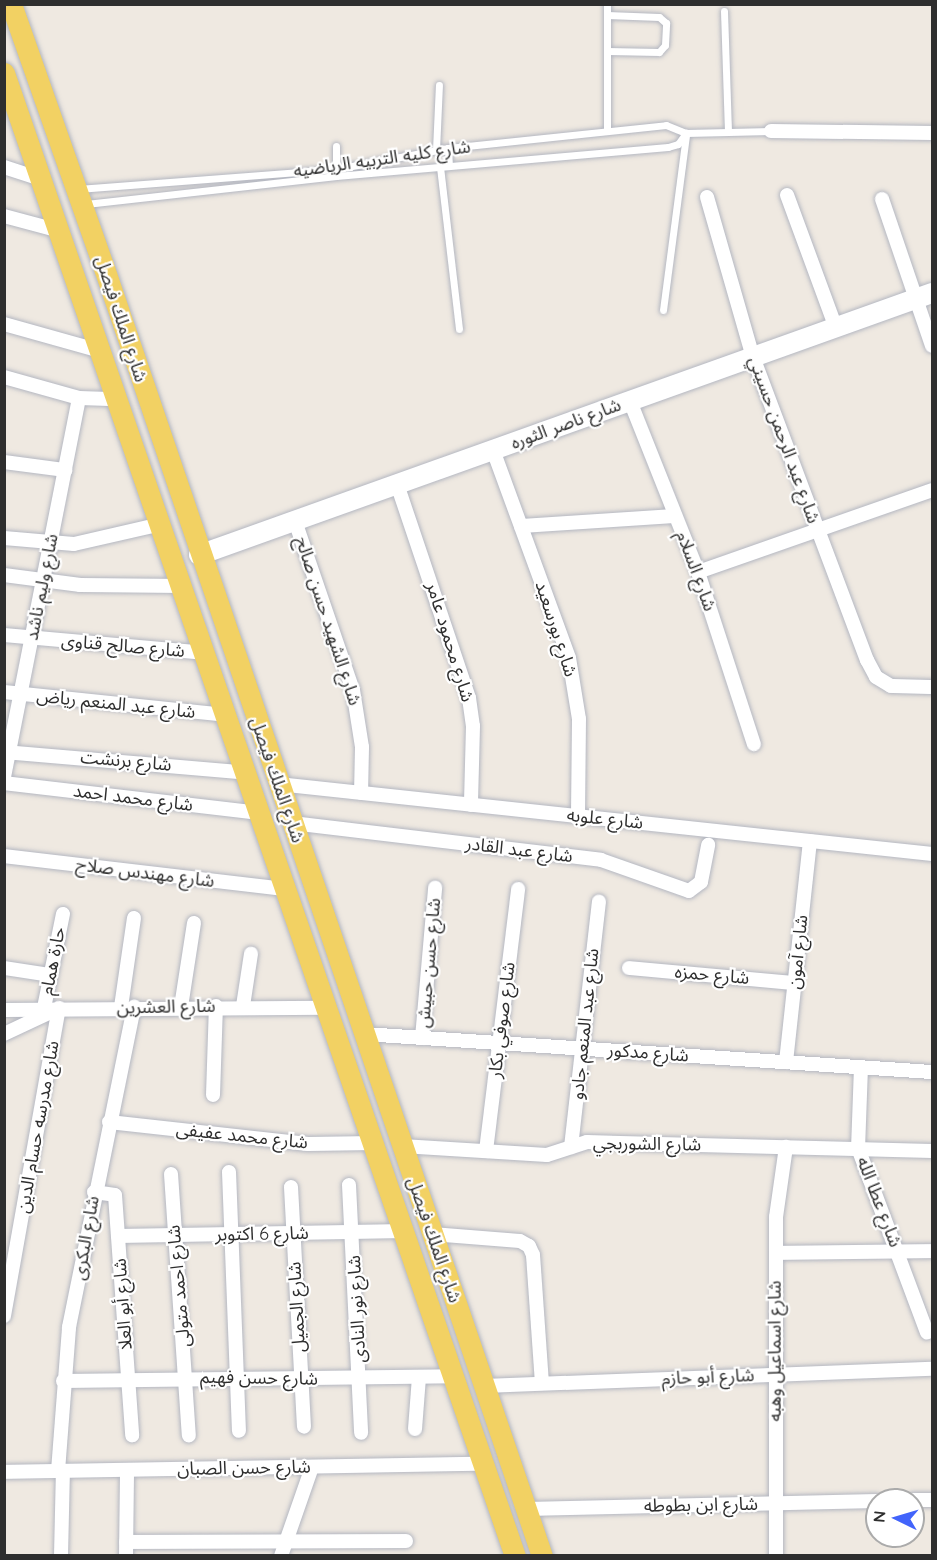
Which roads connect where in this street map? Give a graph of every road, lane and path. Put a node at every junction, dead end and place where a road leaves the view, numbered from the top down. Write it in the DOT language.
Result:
graph roads {
  1 [pos="11,4"];
  2 [pos="607,4"];
  3 [pos="724,11"];
  4 [pos="607,15"];
  5 [pos="607,51"];
  6 [pos="4,73"];
  7 [pos="439,85"];
  8 [pos="10,102"];
  9 [pos="771,131"];
  10 [pos="607,132"];
  11 [pos="728,132"];
  12 [pos="686,133"];
  13 [pos="933,134"];
  14 [pos="336,146"];
  15 [pos="448,148"];
  16 [pos="436,150"];
  17 [pos="449,166"];
  18 [pos="4,167"];
  19 [pos="440,167"];
  20 [pos="336,173"];
  21 [pos="235,176"];
  22 [pos="41,179"];
  23 [pos="237,188"];
  24 [pos="787,195"];
  25 [pos="79,197"];
  26 [pos="707,197"];
  27 [pos="882,199"];
  28 [pos="4,216"];
  29 [pos="60,231"];
  30 [pos="104,265"];
  31 [pos="73,273"];
  32 [pos="924,296"];
  33 [pos="663,310"];
  34 [pos="119,312"];
  35 [pos="89,317"];
  36 [pos="4,324"];
  37 [pos="836,327"];
  38 [pos="459,329"];
  39 [pos="933,346"];
  40 [pos="101,351"];
  41 [pos="753,357"];
  42 [pos="4,377"];
  43 [pos="79,398"];
  44 [pos="117,399"];
  45 [pos="630,401"];
  46 [pos="493,450"];
  47 [pos="4,462"];
  48 [pos="65,471"];
  49 [pos="397,484"];
  50 [pos="933,490"];
  51 [pos="675,516"];
  52 [pos="295,520"];
  53 [pos="161,524"];
  54 [pos="521,526"];
  55 [pos="817,532"];
  56 [pos="4,538"];
  57 [pos="50,544"];
  58 [pos="199,555"];
  59 [pos="698,572"];
  60 [pos="4,575"];
  61 [pos="43,580"];
  62 [pos="183,586"];
  63 [pos="4,634"];
  64 [pos="32,639"];
  65 [pos="206,653"];
  66 [pos="933,687"];
  67 [pos="4,692"];
  68 [pos="22,694"];
  69 [pos="228,715"];
  70 [pos="754,744"];
  71 [pos="7,751"];
  72 [pos="247,773"];
  73 [pos="4,777"];
  74 [pos="4,783"];
  75 [pos="279,784"];
  76 [pos="361,793"];
  77 [pos="471,805"];
  78 [pos="261,813"];
  79 [pos="578,816"];
  80 [pos="292,823"];
  81 [pos="810,841"];
  82 [pos="708,845"];
  83 [pos="933,854"];
  84 [pos="4,856"];
  85 [pos="435,888"];
  86 [pos="286,889"];
  87 [pos="518,889"];
  88 [pos="599,902"];
  89 [pos="63,914"];
  90 [pos="135,918"];
  91 [pos="194,923"];
  92 [pos="251,954"];
  93 [pos="629,968"];
  94 [pos="4,969"];
  95 [pos="50,975"];
  96 [pos="794,983"];
  97 [pos="216,1006"];
  98 [pos="243,1006"];
  99 [pos="127,1007"];
  100 [pos="181,1007"];
  101 [pos="44,1008"];
  102 [pos="59,1008"];
  103 [pos="328,1008"];
  104 [pos="4,1010"];
  105 [pos="4,1034"];
  106 [pos="364,1034"];
  107 [pos="422,1038"];
  108 [pos="499,1043"];
  109 [pos="582,1049"];
  110 [pos="786,1062"];
  111 [pos="861,1067"];
  112 [pos="933,1072"];
  113 [pos="213,1095"];
  114 [pos="109,1122"];
  115 [pos="375,1143"];
  116 [pos="402,1146"];
  117 [pos="571,1147"];
  118 [pos="786,1147"];
  119 [pos="858,1148"];
  120 [pos="486,1151"];
  121 [pos="933,1151"];
  122 [pos="229,1172"];
  123 [pos="171,1174"];
  124 [pos="349,1185"];
  125 [pos="291,1187"];
  126 [pos="94,1192"];
  127 [pos="406,1231"];
  128 [pos="352,1232"];
  129 [pos="293,1234"];
  130 [pos="432,1234"];
  131 [pos="173,1235"];
  132 [pos="233,1235"];
  133 [pos="118,1236"];
  134 [pos="933,1251"];
  135 [pos="898,1252"];
  136 [pos="776,1253"];
  137 [pos="4,1316"];
  138 [pos="927,1332"];
  139 [pos="933,1369"];
  140 [pos="775,1374"];
  141 [pos="455,1376"];
  142 [pos="187,1377"];
  143 [pos="419,1377"];
  144 [pos="128,1378"];
  145 [pos="240,1378"];
  146 [pos="301,1379"];
  147 [pos="361,1379"];
  148 [pos="63,1381"];
  149 [pos="542,1383"];
  150 [pos="484,1386"];
  151 [pos="304,1427"];
  152 [pos="415,1429"];
  153 [pos="239,1431"];
  154 [pos="361,1433"];
  155 [pos="132,1435"];
  156 [pos="189,1435"];
  157 [pos="484,1464"];
  158 [pos="312,1467"];
  159 [pos="128,1470"];
  160 [pos="60,1471"];
  161 [pos="4,1472"];
  162 [pos="865,1501"];
  163 [pos="776,1503"];
  164 [pos="526,1509"];
  165 [pos="286,1541"];
  166 [pos="362,1541"];
  167 [pos="406,1541"];
  168 [pos="126,1549"];
  169 [pos="61,1556"];
  170 [pos="281,1556"];
  171 [pos="357,1556"];
  172 [pos="515,1556"];
  173 [pos="542,1556"];
  174 [pos="776,1556"];
  1 -- 25 [label="main road, شارع الملك فيصل"];
  2 -- 4 [label="lane"];
  3 -- 11 [label="lane"];
  4 -- 5 [label="lane"];
  4 -- 5 [label="lane"];
  5 -- 10 [label="lane"];
  6 -- 8 [label="main road, شارع الملك فيصل"];
  7 -- 16 [label="lane"];
  8 -- 22 [label="main road, شارع الملك فيصل"];
  9 -- 11 [label="lane, شارع كليه التربيه الرياضيه"];
  9 -- 13 [label="street, شارع كليه التربيه الرياضيه"];
  10 -- 12 [label="lane, شارع كليه التربيه الرياضيه"];
  10 -- 15 [label="lane, شارع كليه التربيه الرياضيه"];
  11 -- 12 [label="lane, شارع كليه التربيه الرياضيه"];
  12 -- 17 [label="lane, شارع كليه التربيه الرياضيه"];
  12 -- 33 [label="lane"];
  14 -- 20 [label="lane"];
  15 -- 16 [label="lane, شارع كليه التربيه الرياضيه"];
  15 -- 17 [label="lane"];
  16 -- 20 [label="lane, شارع كليه التربيه الرياضيه"];
  17 -- 19 [label="lane, شارع كليه التربيه الرياضيه"];
  18 -- 22 [label="street"];
  19 -- 20 [label="lane, شارع كليه التربيه الرياضيه"];
  19 -- 38 [label="lane"];
  20 -- 21 [label="lane, شارع كليه التربيه الرياضيه"];
  20 -- 23 [label="lane, شارع كليه التربيه الرياضيه"];
  21 -- 23 [label="lane"];
  21 -- 25 [label="lane, شارع كليه التربيه الرياضيه"];
  22 -- 29 [label="main road, شارع الملك فيصل"];
  23 -- 25 [label="lane, شارع كليه التربيه الرياضيه"];
  24 -- 37 [label="street"];
  25 -- 30 [label="main road, شارع الملك فيصل"];
  26 -- 41 [label="street, شارع عبد الرحمن حسيني"];
  27 -- 32 [label="street"];
  28 -- 29 [label="street"];
  29 -- 31 [label="main road, شارع الملك فيصل"];
  30 -- 31 [label="main road"];
  30 -- 34 [label="main road, شارع الملك فيصل"];
  31 -- 35 [label="main road, شارع الملك فيصل"];
  32 -- 37 [label="street, شارع ناصر الثوره"];
  32 -- 39 [label="street"];
  34 -- 35 [label="main road"];
  34 -- 58 [label="main road, شارع الملك فيصل"];
  35 -- 40 [label="main road, شارع الملك فيصل"];
  36 -- 40 [label="street"];
  37 -- 41 [label="street, شارع ناصر الثوره"];
  40 -- 44 [label="main road, شارع الملك فيصل"];
  41 -- 45 [label="street, شارع ناصر الثوره"];
  41 -- 55 [label="street, شارع عبد الرحمن حسيني"];
  42 -- 43 [label="street"];
  43 -- 44 [label="street"];
  43 -- 48 [label="street, شارع وليم ناشد"];
  44 -- 53 [label="main road, شارع الملك فيصل"];
  45 -- 46 [label="street, شارع ناصر الثوره"];
  45 -- 51 [label="street, شارع السلام"];
  46 -- 49 [label="street, شارع ناصر الثوره"];
  46 -- 54 [label="street, شارع بورسعيد"];
  47 -- 48 [label="street"];
  48 -- 57 [label="street, شارع وليم ناشد"];
  49 -- 52 [label="street, شارع ناصر الثوره"];
  49 -- 77 [label="street, شارع محمود عامر"];
  50 -- 55 [label="street"];
  51 -- 54 [label="street"];
  51 -- 59 [label="street, شارع السلام"];
  52 -- 58 [label="street, شارع ناصر الثوره"];
  52 -- 76 [label="street, شارع الشهيد حسن صالح"];
  53 -- 57 [label="street"];
  53 -- 62 [label="main road, شارع الملك فيصل"];
  54 -- 79 [label="street, شارع بورسعيد"];
  55 -- 59 [label="street"];
  55 -- 66 [label="street, شارع عبد الرحمن حسيني"];
  56 -- 57 [label="street"];
  57 -- 61 [label="street, شارع وليم ناشد"];
  58 -- 75 [label="main road, شارع الملك فيصل"];
  59 -- 70 [label="street, شارع السلام"];
  60 -- 61 [label="street"];
  61 -- 62 [label="street"];
  61 -- 64 [label="street, شارع وليم ناشد"];
  62 -- 65 [label="main road, شارع الملك فيصل"];
  63 -- 64 [label="street, شارع صالح قناوى"];
  64 -- 65 [label="street, شارع صالح قناوى"];
  64 -- 68 [label="street, شارع وليم ناشد"];
  65 -- 69 [label="main road, شارع الملك فيصل"];
  67 -- 68 [label="street, شارع عبد المنعم رياض"];
  68 -- 69 [label="street, شارع عبد المنعم رياض"];
  68 -- 71 [label="street, شارع وليم ناشد"];
  69 -- 72 [label="main road, شارع الملك فيصل"];
  71 -- 72 [label="street, شارع برنشت"];
  71 -- 73 [label="street, شارع وليم ناشد"];
  72 -- 78 [label="main road, شارع الملك فيصل"];
  74 -- 78 [label="street, شارع محمد احمد"];
  75 -- 76 [label="street, شارع علوبه"];
  75 -- 80 [label="main road, شارع الملك فيصل"];
  76 -- 77 [label="street, شارع علوبه"];
  77 -- 79 [label="street, شارع علوبه"];
  78 -- 86 [label="main road, شارع الملك فيصل"];
  79 -- 81 [label="street, شارع علوبه"];
  80 -- 82 [label="street, شارع عبد القادر"];
  80 -- 106 [label="main road, شارع الملك فيصل"];
  81 -- 83 [label="street, شارع علوبه"];
  81 -- 96 [label="street, شارع آمون"];
  84 -- 86 [label="street, شارع مهندس صلاح"];
  85 -- 107 [label="street, شارع حسن حبيش"];
  86 -- 103 [label="main road, شارع الملك فيصل"];
  87 -- 108 [label="street, شارع صوفي بكار"];
  88 -- 109 [label="street, شارع عبد المنعم جادو"];
  89 -- 95 [label="street, حارة همام"];
  90 -- 99 [label="street, شارع البكرى"];
  91 -- 100 [label="street"];
  92 -- 98 [label="street"];
  93 -- 96 [label="street, شارع حمزه"];
  94 -- 95 [label="street"];
  95 -- 101 [label="street, حارة همام"];
  96 -- 110 [label="street, شارع آمون"];
  97 -- 98 [label="street, شارع العشرين"];
  97 -- 100 [label="street, شارع العشرين"];
  97 -- 113 [label="street"];
  98 -- 103 [label="street, شارع العشرين"];
  99 -- 100 [label="street, شارع العشرين"];
  99 -- 102 [label="street, شارع العشرين"];
  99 -- 114 [label="street, شارع البكرى"];
  101 -- 102 [label="street, شارع العشرين"];
  101 -- 104 [label="street, شارع العشرين"];
  102 -- 105 [label="street"];
  102 -- 137 [label="street, شارع مدرسه حسام الدين"];
  103 -- 115 [label="main road, شارع الملك فيصل"];
  106 -- 107 [label="street, شارع مدكور"];
  106 -- 116 [label="main road, شارع الملك فيصل"];
  107 -- 108 [label="street, شارع مدكور"];
  108 -- 109 [label="street, شارع مدكور"];
  108 -- 120 [label="street, شارع صوفي بكار"];
  109 -- 110 [label="street, شارع مدكور"];
  109 -- 117 [label="street, شارع عبد المنعم جادو"];
  110 -- 111 [label="street, شارع مدكور"];
  111 -- 112 [label="street, شارع مدكور"];
  111 -- 119 [label="street, شارع عطا الله"];
  114 -- 115 [label="street, شارع محمد عفيفى"];
  114 -- 126 [label="street, شارع البكرى"];
  115 -- 127 [label="main road, شارع الملك فيصل"];
  116 -- 120 [label="street, شارع الشوربجي"];
  116 -- 130 [label="main road, شارع الملك فيصل"];
  117 -- 118 [label="street, شارع الشوربجي"];
  117 -- 120 [label="street, شارع الشوربجي"];
  118 -- 119 [label="street, شارع الشوربجي"];
  118 -- 136 [label="street, شارع اسماعيل وهبه"];
  119 -- 121 [label="street, شارع الشوربجي"];
  119 -- 135 [label="street, شارع عطا الله"];
  122 -- 132 [label="street"];
  123 -- 131 [label="street, شارع احمد متولى"];
  124 -- 128 [label="street, شارع نور النادى"];
  125 -- 129 [label="street, شارع الجميل"];
  126 -- 133 [label="street, شارع أبو العلا"];
  126 -- 148 [label="street, شارع البكرى"];
  127 -- 128 [label="street, شارع 6 اكتوبر"];
  127 -- 141 [label="main road, شارع الملك فيصل"];
  128 -- 129 [label="street, شارع 6 اكتوبر"];
  128 -- 147 [label="street, شارع نور النادى"];
  129 -- 132 [label="street, شارع 6 اكتوبر"];
  129 -- 146 [label="street, شارع الجميل"];
  130 -- 149 [label="street"];
  130 -- 150 [label="main road, شارع الملك فيصل"];
  131 -- 132 [label="street, شارع 6 اكتوبر"];
  131 -- 133 [label="street, شارع 6 اكتوبر"];
  131 -- 142 [label="street, شارع احمد متولى"];
  132 -- 145 [label="street"];
  133 -- 144 [label="street, شارع أبو العلا"];
  134 -- 135 [label="street"];
  135 -- 136 [label="street"];
  135 -- 138 [label="street, شارع عطا الله"];
  136 -- 140 [label="street, شارع اسماعيل وهبه"];
  139 -- 140 [label="street, شارع أبو حازم"];
  140 -- 149 [label="street, شارع أبو حازم"];
  140 -- 163 [label="street, شارع اسماعيل وهبه"];
  141 -- 143 [label="street, شارع حسن فهيم"];
  141 -- 157 [label="main road, شارع الملك فيصل"];
  142 -- 144 [label="street, شارع حسن فهيم"];
  142 -- 145 [label="street, شارع حسن فهيم"];
  142 -- 156 [label="street, شارع احمد متولى"];
  143 -- 147 [label="street, شارع حسن فهيم"];
  143 -- 152 [label="street"];
  144 -- 148 [label="street, شارع حسن فهيم"];
  144 -- 155 [label="street, شارع أبو العلا"];
  145 -- 146 [label="street, شارع حسن فهيم"];
  145 -- 153 [label="street"];
  146 -- 147 [label="street, شارع حسن فهيم"];
  146 -- 151 [label="street, شارع الجميل"];
  147 -- 154 [label="street, شارع نور النادى"];
  148 -- 160 [label="street, شارع البكرى"];
  149 -- 150 [label="street, شارع أبو حازم"];
  150 -- 164 [label="main road, شارع الملك فيصل"];
  157 -- 158 [label="street, شارع حسن الصبان"];
  157 -- 172 [label="main road, شارع الملك فيصل"];
  158 -- 159 [label="street, شارع حسن الصبان"];
  158 -- 165 [label="street"];
  159 -- 160 [label="street, شارع حسن الصبان"];
  159 -- 168 [label="street"];
  160 -- 161 [label="street, شارع حسن الصبان"];
  160 -- 169 [label="street, شارع البكرى"];
  162 -- 163 [label="street, شارع ابن بطوطه"];
  163 -- 164 [label="street, شارع ابن بطوطه"];
  163 -- 174 [label="street, شارع اسماعيل وهبه"];
  164 -- 173 [label="main road, شارع الملك فيصل"];
  165 -- 166 [label="street"];
  165 -- 168 [label="street"];
  165 -- 170 [label="street"];
  166 -- 167 [label="street"];
  166 -- 171 [label="street"];
}
